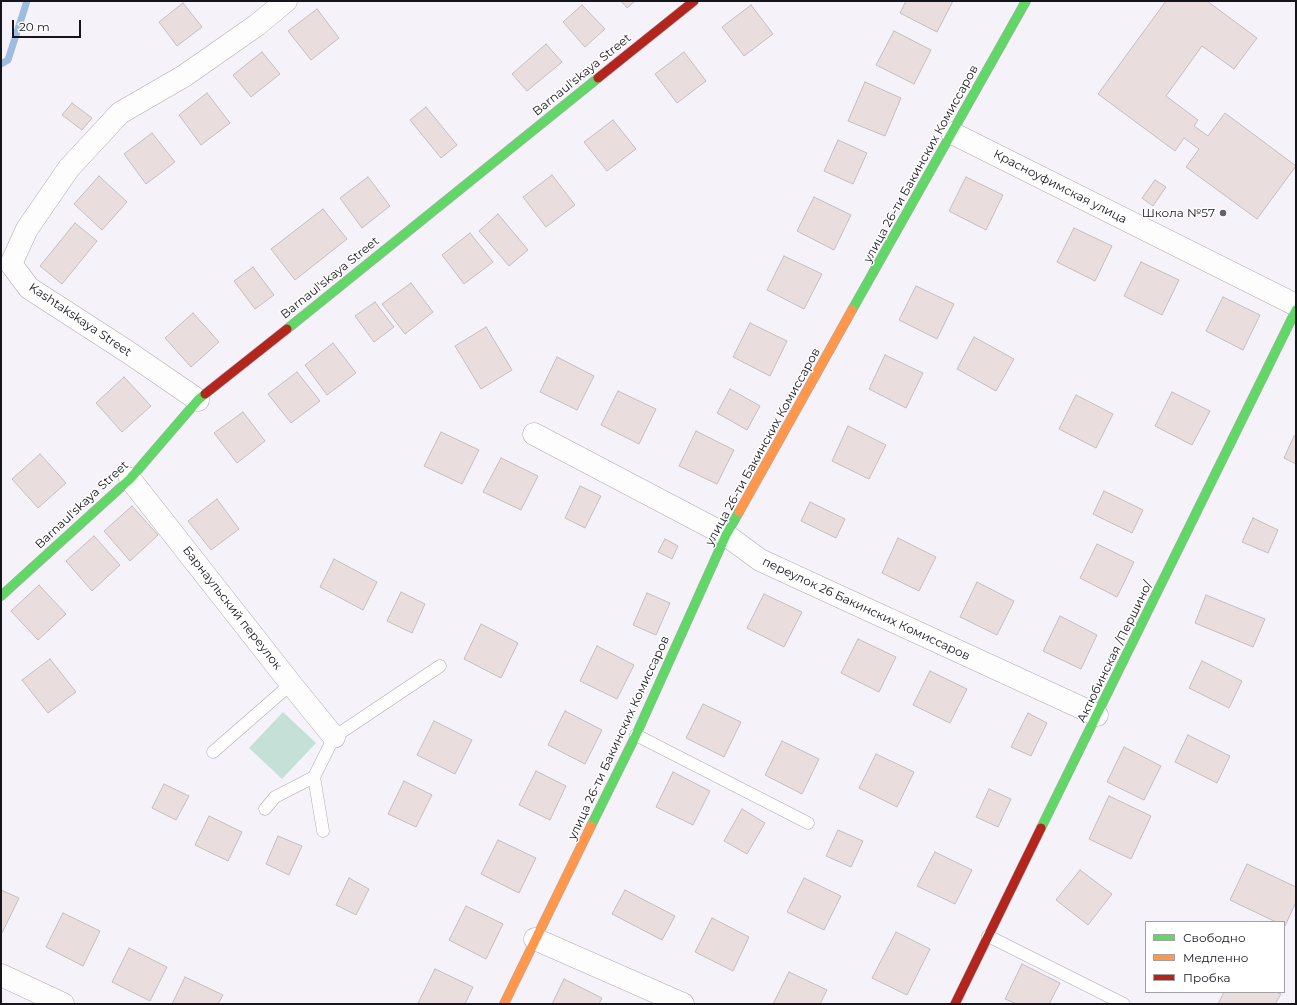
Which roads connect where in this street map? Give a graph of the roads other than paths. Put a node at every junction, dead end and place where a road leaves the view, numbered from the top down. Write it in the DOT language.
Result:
graph roads {
  1 [pos="286,1"];
  2 [pos="694,1"];
  3 [pos="1026,1"];
  4 [pos="952,133"];
  5 [pos="1296,305"];
  6 [pos="1296,310"];
  7 [pos="198,400"];
  8 [pos="534,434"];
  9 [pos="130,479"];
  10 [pos="726,535"];
  11 [pos="1,596"];
  12 [pos="440,666"];
  13 [pos="291,684"];
  14 [pos="1097,715"];
  15 [pos="636,735"];
  16 [pos="334,737"];
  17 [pos="213,752"];
  18 [pos="314,777"];
  19 [pos="266,809"];
  20 [pos="808,823"];
  21 [pos="323,831"];
  22 [pos="988,936"];
  23 [pos="535,938"];
  24 [pos="1,975"];
  25 [pos="63,1004"];
  26 [pos="504,1004"];
  27 [pos="683,1004"];
  28 [pos="954,1004"];
  29 [pos="1124,1004"];
  1 -- 7 [label="street, Kashtakskaya Street"];
  2 -- 7 [label="street, Barnaul'skaya Street"];
  3 -- 4 [label="street, улица 26-ти Бакинских Комиссаров"];
  4 -- 5 [label="street, Красноуфимская улица"];
  4 -- 10 [label="street, улица 26-ти Бакинских Комиссаров"];
  6 -- 14 [label="street, Актюбинская /Першино/"];
  7 -- 9 [label="street, Barnaul'skaya Street"];
  8 -- 10 [label="street, переулок 26 Бакинских Комиссаров"];
  9 -- 11 [label="street, Barnaul'skaya Street"];
  9 -- 13 [label="street, Барнаульский переулок"];
  10 -- 14 [label="street, переулок 26 Бакинских Комиссаров"];
  10 -- 15 [label="street, улица 26-ти Бакинских Комиссаров"];
  12 -- 16 [label="lane"];
  13 -- 16 [label="street, Барнаульский переулок"];
  13 -- 17 [label="lane"];
  14 -- 22 [label="street, Актюбинская /Першино/"];
  15 -- 20 [label="lane"];
  15 -- 23 [label="street, улица 26-ти Бакинских Комиссаров"];
  16 -- 18 [label="lane"];
  18 -- 19 [label="lane"];
  18 -- 21 [label="lane"];
  22 -- 28 [label="street, Актюбинская /Першино/"];
  22 -- 29 [label="lane"];
  23 -- 26 [label="street, улица 26-ти Бакинских Комиссаров"];
  23 -- 27 [label="street"];
  24 -- 25 [label="street"];
}
